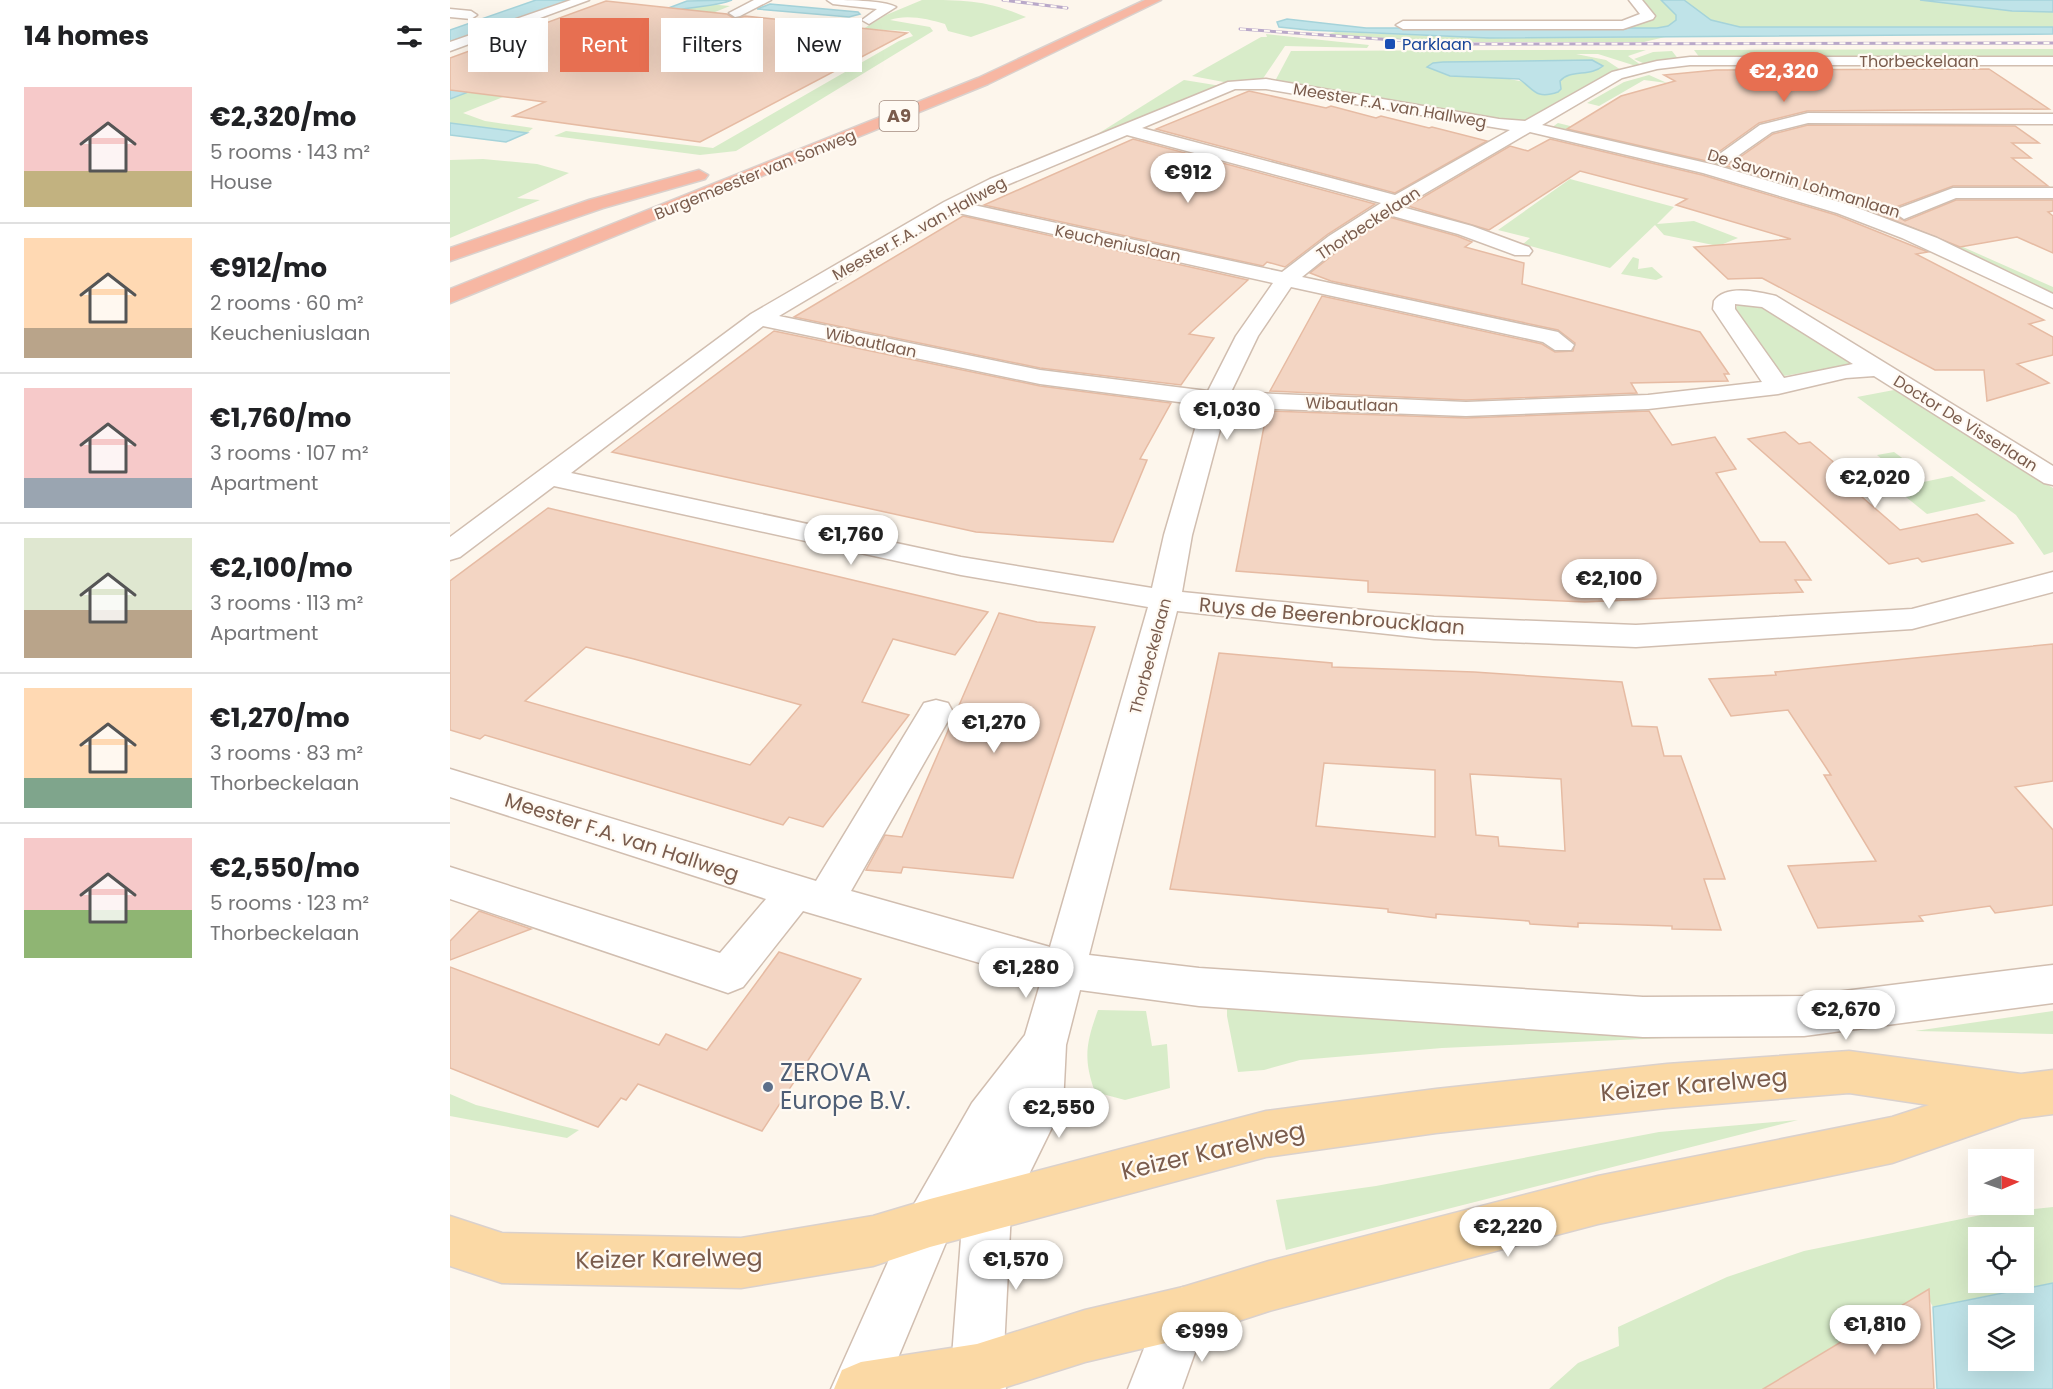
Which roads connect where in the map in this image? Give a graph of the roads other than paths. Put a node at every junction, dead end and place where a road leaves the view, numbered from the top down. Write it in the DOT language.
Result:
graph roads {
  1 [pos="583,0"];
  2 [pos="765,0"];
  3 [pos="833,0"];
  4 [pos="1155,0"];
  5 [pos="1635,0"];
  6 [pos="450,13"];
  7 [pos="735,13"];
  8 [pos="869,20"];
  9 [pos="450,22"];
  10 [pos="1069,25"];
  11 [pos="1403,25"];
  12 [pos="1026,43"];
  13 [pos="450,47"];
  14 [pos="2053,61"];
  15 [pos="2053,119"];
  16 [pos="1536,121"];
  17 [pos="1125,129"];
  18 [pos="1723,158"];
  19 [pos="2053,193"];
  20 [pos="1392,205"];
  21 [pos="951,207"];
  22 [pos="1904,213"];
  23 [pos="639,220"];
  24 [pos="1956,234"];
  25 [pos="1522,251"];
  26 [pos="450,255"];
  27 [pos="450,275"];
  28 [pos="1285,280"];
  29 [pos="450,297"];
  30 [pos="2053,302"];
  31 [pos="450,316"];
  32 [pos="759,319"];
  33 [pos="1563,345"];
  34 [pos="1878,369"];
  35 [pos="1778,387"];
  36 [pos="1216,399"];
  37 [pos="547,476"];
  38 [pos="2053,477"];
  39 [pos="450,551"];
  40 [pos="2053,582"];
  41 [pos="1165,600"];
  42 [pos="936,712"];
  43 [pos="450,783"];
  44 [pos="450,883"];
  45 [pos="810,897"];
  46 [pos="1065,970"];
  47 [pos="2053,984"];
  48 [pos="1044,1046"];
  49 [pos="2037,1094"];
  50 [pos="987,1208"];
  51 [pos="930,1223"];
  52 [pos="450,1241"];
  53 [pos="1183,1313"];
  54 [pos="978,1379"];
  55 [pos="860,1389"];
  56 [pos="1155,1389"];
  1 -- 13 [label="street"];
  2 -- 7 [label="street"];
  3 -- 8 [label="street"];
  4 -- 23 [label="highway, Burgemeester van Sonweg / A9"];
  5 -- 11 [label="street"];
  6 -- 9 [label="street"];
  10 -- 12 [label="highway"];
  14 -- 16 [label="street, Thorbeckelaan"];
  15 -- 18 [label="street"];
  16 -- 17 [label="street, Meester F.A. van Hallweg"];
  16 -- 18 [label="street, De Savornin Lohmanlaan"];
  16 -- 20 [label="street, Thorbeckelaan"];
  16 -- 30 [label="street, De Savornin Lohmanlaan"];
  17 -- 20 [label="street"];
  17 -- 21 [label="street, Meester F.A. van Hallweg"];
  18 -- 22 [label="street, De Savornin Lohmanlaan"];
  19 -- 22 [label="street"];
  20 -- 25 [label="street"];
  20 -- 28 [label="street, Thorbeckelaan"];
  21 -- 28 [label="street, Keucheniuslaan"];
  21 -- 32 [label="street, Meester F.A. van Hallweg"];
  22 -- 24 [label="street, De Savornin Lohmanlaan"];
  23 -- 29 [label="highway, Burgemeester van Sonweg / A9"];
  23 -- 31 [label="highway, A9"];
  26 -- 27 [label="highway, Burgemeester van Sonweg"];
  28 -- 33 [label="street, Keucheniuslaan"];
  28 -- 36 [label="street, Thorbeckelaan"];
  32 -- 36 [label="street, Wibautlaan"];
  32 -- 37 [label="street, Meester F.A. van Hallweg"];
  34 -- 35 [label="street, Wibautlaan"];
  34 -- 35 [label="street, Doctor De Visserlaan"];
  34 -- 38 [label="street, Doctor De Visserlaan"];
  35 -- 36 [label="street, Wibautlaan"];
  36 -- 41 [label="street, Thorbeckelaan"];
  37 -- 39 [label="street, Meester F.A. van Hallweg"];
  37 -- 41 [label="street, Ruys de Beerenbroucklaan"];
  40 -- 41 [label="street, Ruys de Beerenbroucklaan"];
  41 -- 46 [label="street, Thorbeckelaan"];
  42 -- 45 [label="street"];
  43 -- 45 [label="street, Meester F.A. van Hallweg"];
  44 -- 45 [label="street"];
  45 -- 46 [label="street, Meester F.A. van Hallweg"];
  46 -- 47 [label="street"];
  46 -- 48 [label="street, Thorbeckelaan"];
  48 -- 50 [label="street, Thorbeckelaan"];
  48 -- 51 [label="street, Thorbeckelaan"];
  49 -- 50 [label="main road, Keizer Karelweg"];
  49 -- 53 [label="main road, Keizer Karelweg"];
  50 -- 51 [label="main road, Keizer Karelweg"];
  50 -- 54 [label="street"];
  51 -- 52 [label="main road, Keizer Karelweg"];
  51 -- 55 [label="street, Thorbeckelaan"];
  53 -- 54 [label="main road, Keizer Karelweg"];
  53 -- 56 [label="street"];
  54 -- 55 [label="main road, Keizer Karelweg"];
}
